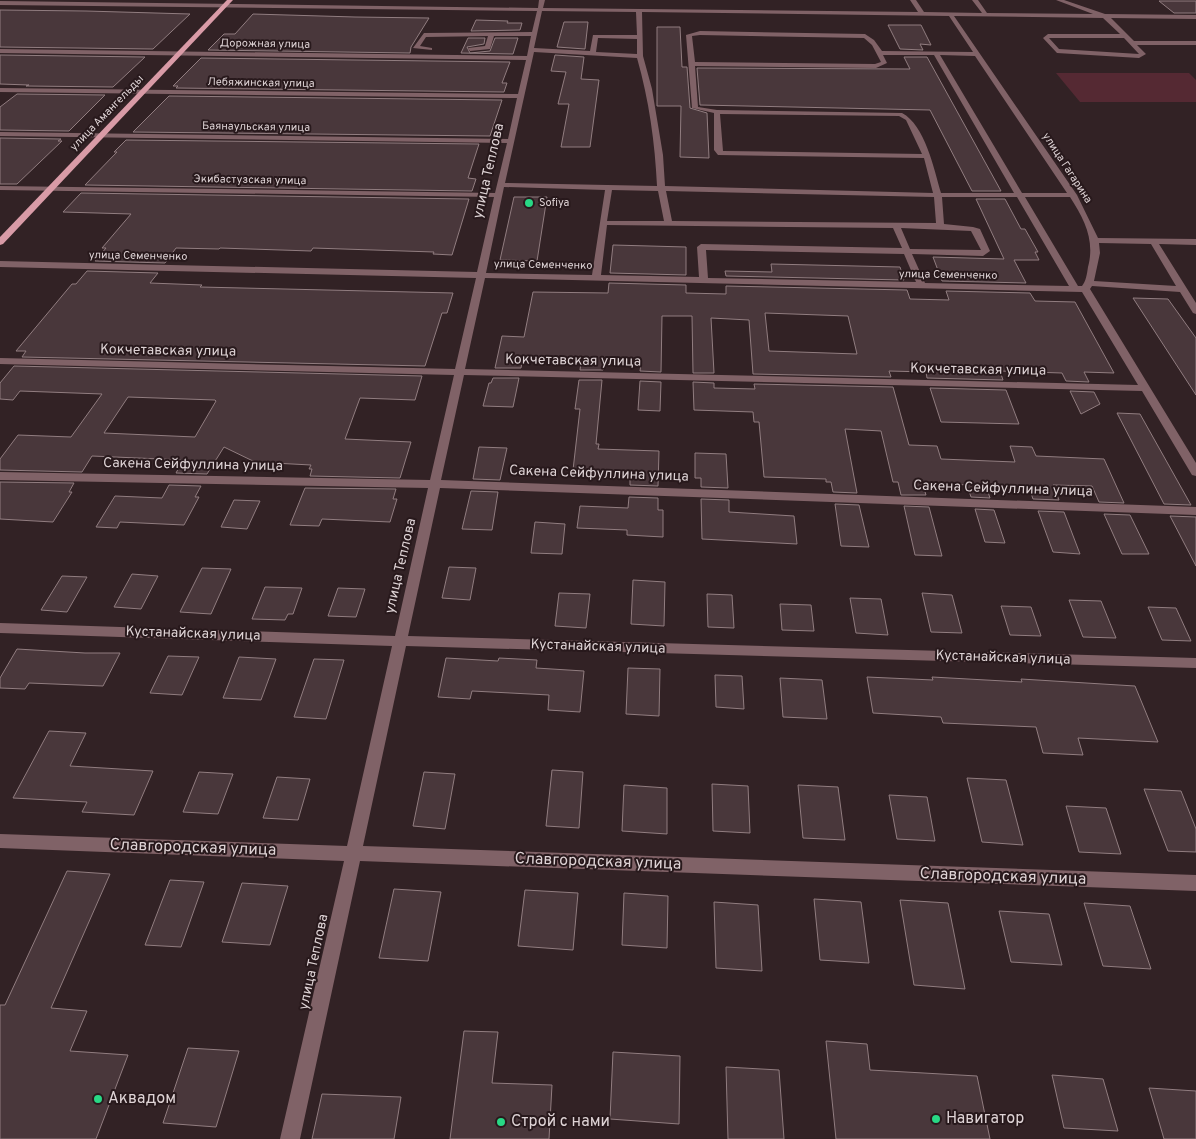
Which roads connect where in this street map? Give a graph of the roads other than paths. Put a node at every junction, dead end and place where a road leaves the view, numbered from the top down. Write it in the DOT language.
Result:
graph roads {
  1 [pos="301,0"];
  2 [pos="913,0"];
  3 [pos="975,0"];
  4 [pos="1059,0"];
  5 [pos="0,3"];
  6 [pos="228,3"];
  7 [pos="541,5"];
  8 [pos="296,6"];
  9 [pos="639,11"];
  10 [pos="922,14"];
  11 [pos="951,15"];
  12 [pos="986,15"];
  13 [pos="1107,17"];
  14 [pos="1196,17"];
  15 [pos="492,34"];
  16 [pos="534,34"];
  17 [pos="1126,36"];
  18 [pos="638,37"];
  19 [pos="1132,42"];
  20 [pos="1196,43"];
  21 [pos="451,49"];
  22 [pos="461,49"];
  23 [pos="0,51"];
  24 [pos="593,52"];
  25 [pos="180,53"];
  26 [pos="880,53"];
  27 [pos="530,54"];
  28 [pos="936,54"];
  29 [pos="977,54"];
  30 [pos="640,56"];
  31 [pos="692,64"];
  32 [pos="0,90"];
  33 [pos="143,92"];
  34 [pos="521,96"];
  35 [pos="717,112"];
  36 [pos="0,134"];
  37 [pos="101,136"];
  38 [pos="511,141"];
  39 [pos="927,156"];
  40 [pos="609,187"];
  41 [pos="0,188"];
  42 [pos="662,188"];
  43 [pos="51,189"];
  44 [pos="500,190"];
  45 [pos="938,194"];
  46 [pos="1020,195"];
  47 [pos="1073,195"];
  48 [pos="603,223"];
  49 [pos="669,224"];
  50 [pos="699,224"];
  51 [pos="896,226"];
  52 [pos="940,226"];
  53 [pos="1095,240"];
  54 [pos="0,242"];
  55 [pos="1154,242"];
  56 [pos="1196,242"];
  57 [pos="701,247"];
  58 [pos="907,251"];
  59 [pos="0,264"];
  60 [pos="481,275"];
  61 [pos="596,278"];
  62 [pos="704,280"];
  63 [pos="922,285"];
  64 [pos="1083,287"];
  65 [pos="1182,289"];
  66 [pos="1196,311"];
  67 [pos="0,360"];
  68 [pos="460,372"];
  69 [pos="1145,388"];
  70 [pos="1196,472"];
  71 [pos="0,476"];
  72 [pos="435,484"];
  73 [pos="1196,511"];
  74 [pos="0,628"];
  75 [pos="400,641"];
  76 [pos="1196,663"];
  77 [pos="0,841"];
  78 [pos="353,853"];
  79 [pos="1196,884"];
  80 [pos="290,1139"];
  1 -- 8 [label="street"];
  2 -- 10 [label="street"];
  3 -- 12 [label="street"];
  4 -- 13 [label="street"];
  5 -- 6 [label="street"];
  6 -- 8 [label="street"];
  6 -- 25 [label="main road, улица Амангельды"];
  7 -- 8 [label="street"];
  7 -- 9 [label="street"];
  7 -- 16 [label="street, улица Теплова"];
  9 -- 10 [label="street"];
  9 -- 18 [label="street"];
  10 -- 11 [label="street"];
  11 -- 12 [label="street"];
  11 -- 29 [label="street, улица Гагарина"];
  12 -- 13 [label="street"];
  13 -- 14 [label="street"];
  13 -- 17 [label="street"];
  15 -- 16 [label="street"];
  15 -- 21 [label="street"];
  15 -- 22 [label="street"];
  16 -- 27 [label="street, улица Теплова"];
  17 -- 19 [label="street"];
  17 -- 19 [label="street"];
  18 -- 24 [label="street"];
  18 -- 30 [label="street"];
  19 -- 20 [label="street"];
  23 -- 25 [label="street, Дорожная улица"];
  24 -- 27 [label="street, Дорожная улица"];
  24 -- 30 [label="street, Дорожная улица"];
  25 -- 27 [label="street, Дорожная улица"];
  25 -- 33 [label="main road, улица Амангельды"];
  26 -- 28 [label="street"];
  26 -- 31 [label="street"];
  26 -- 31 [label="street"];
  27 -- 34 [label="street, улица Теплова"];
  28 -- 29 [label="street"];
  28 -- 46 [label="street"];
  29 -- 47 [label="street, улица Гагарина"];
  30 -- 42 [label="street"];
  31 -- 35 [label="street"];
  32 -- 33 [label="street, Лебяжинская улица"];
  33 -- 34 [label="street, Лебяжинская улица"];
  33 -- 37 [label="main road, улица Амангельды"];
  34 -- 38 [label="street, улица Теплова"];
  35 -- 39 [label="street"];
  35 -- 39 [label="street"];
  36 -- 37 [label="street, Баянаульская улица"];
  37 -- 38 [label="street, Баянаульская улица"];
  37 -- 43 [label="main road, улица Амангельды"];
  38 -- 44 [label="street, улица Теплова"];
  39 -- 45 [label="street"];
  40 -- 42 [label="street, Экибастузская улица"];
  40 -- 44 [label="street, Экибастузская улица"];
  40 -- 48 [label="street"];
  41 -- 43 [label="street, Экибастузская улица"];
  42 -- 45 [label="street, Экибастузская улица"];
  42 -- 49 [label="street"];
  43 -- 44 [label="street, Экибастузская улица"];
  43 -- 54 [label="main road, улица Амангельды"];
  44 -- 60 [label="street, улица Теплова"];
  45 -- 46 [label="street, Экибастузская улица"];
  45 -- 52 [label="street"];
  46 -- 47 [label="street, Экибастузская улица"];
  46 -- 64 [label="street"];
  47 -- 53 [label="street, улица Гагарина"];
  48 -- 49 [label="street"];
  48 -- 61 [label="street"];
  49 -- 50 [label="street"];
  50 -- 51 [label="street"];
  50 -- 57 [label="street"];
  51 -- 52 [label="street"];
  51 -- 58 [label="street"];
  52 -- 58 [label="street"];
  53 -- 55 [label="street"];
  53 -- 64 [label="street, улица Гагарина"];
  55 -- 56 [label="street"];
  55 -- 65 [label="street"];
  57 -- 58 [label="street"];
  57 -- 62 [label="street"];
  58 -- 63 [label="street"];
  59 -- 60 [label="street, улица Семенченко"];
  60 -- 61 [label="street, улица Семенченко"];
  60 -- 68 [label="street, улица Теплова"];
  61 -- 62 [label="street, улица Семенченко"];
  62 -- 63 [label="street, улица Семенченко"];
  63 -- 64 [label="street, улица Семенченко"];
  64 -- 65 [label="street, улица Семенченко"];
  64 -- 69 [label="street"];
  65 -- 66 [label="street"];
  67 -- 68 [label="street, Кокчетавская улица"];
  68 -- 69 [label="street, Кокчетавская улица"];
  68 -- 72 [label="street, улица Теплова"];
  69 -- 70 [label="street"];
  71 -- 72 [label="street, Сакена Сейфуллина улица"];
  72 -- 73 [label="street, Сакена Сейфуллина улица"];
  72 -- 75 [label="street, улица Теплова"];
  74 -- 75 [label="street, Кустанайская улица"];
  75 -- 76 [label="street, Кустанайская улица"];
  75 -- 78 [label="street, улица Теплова"];
  77 -- 78 [label="street, Славгородская улица"];
  78 -- 79 [label="street, Славгородская улица"];
  78 -- 80 [label="street, улица Теплова"];
}
